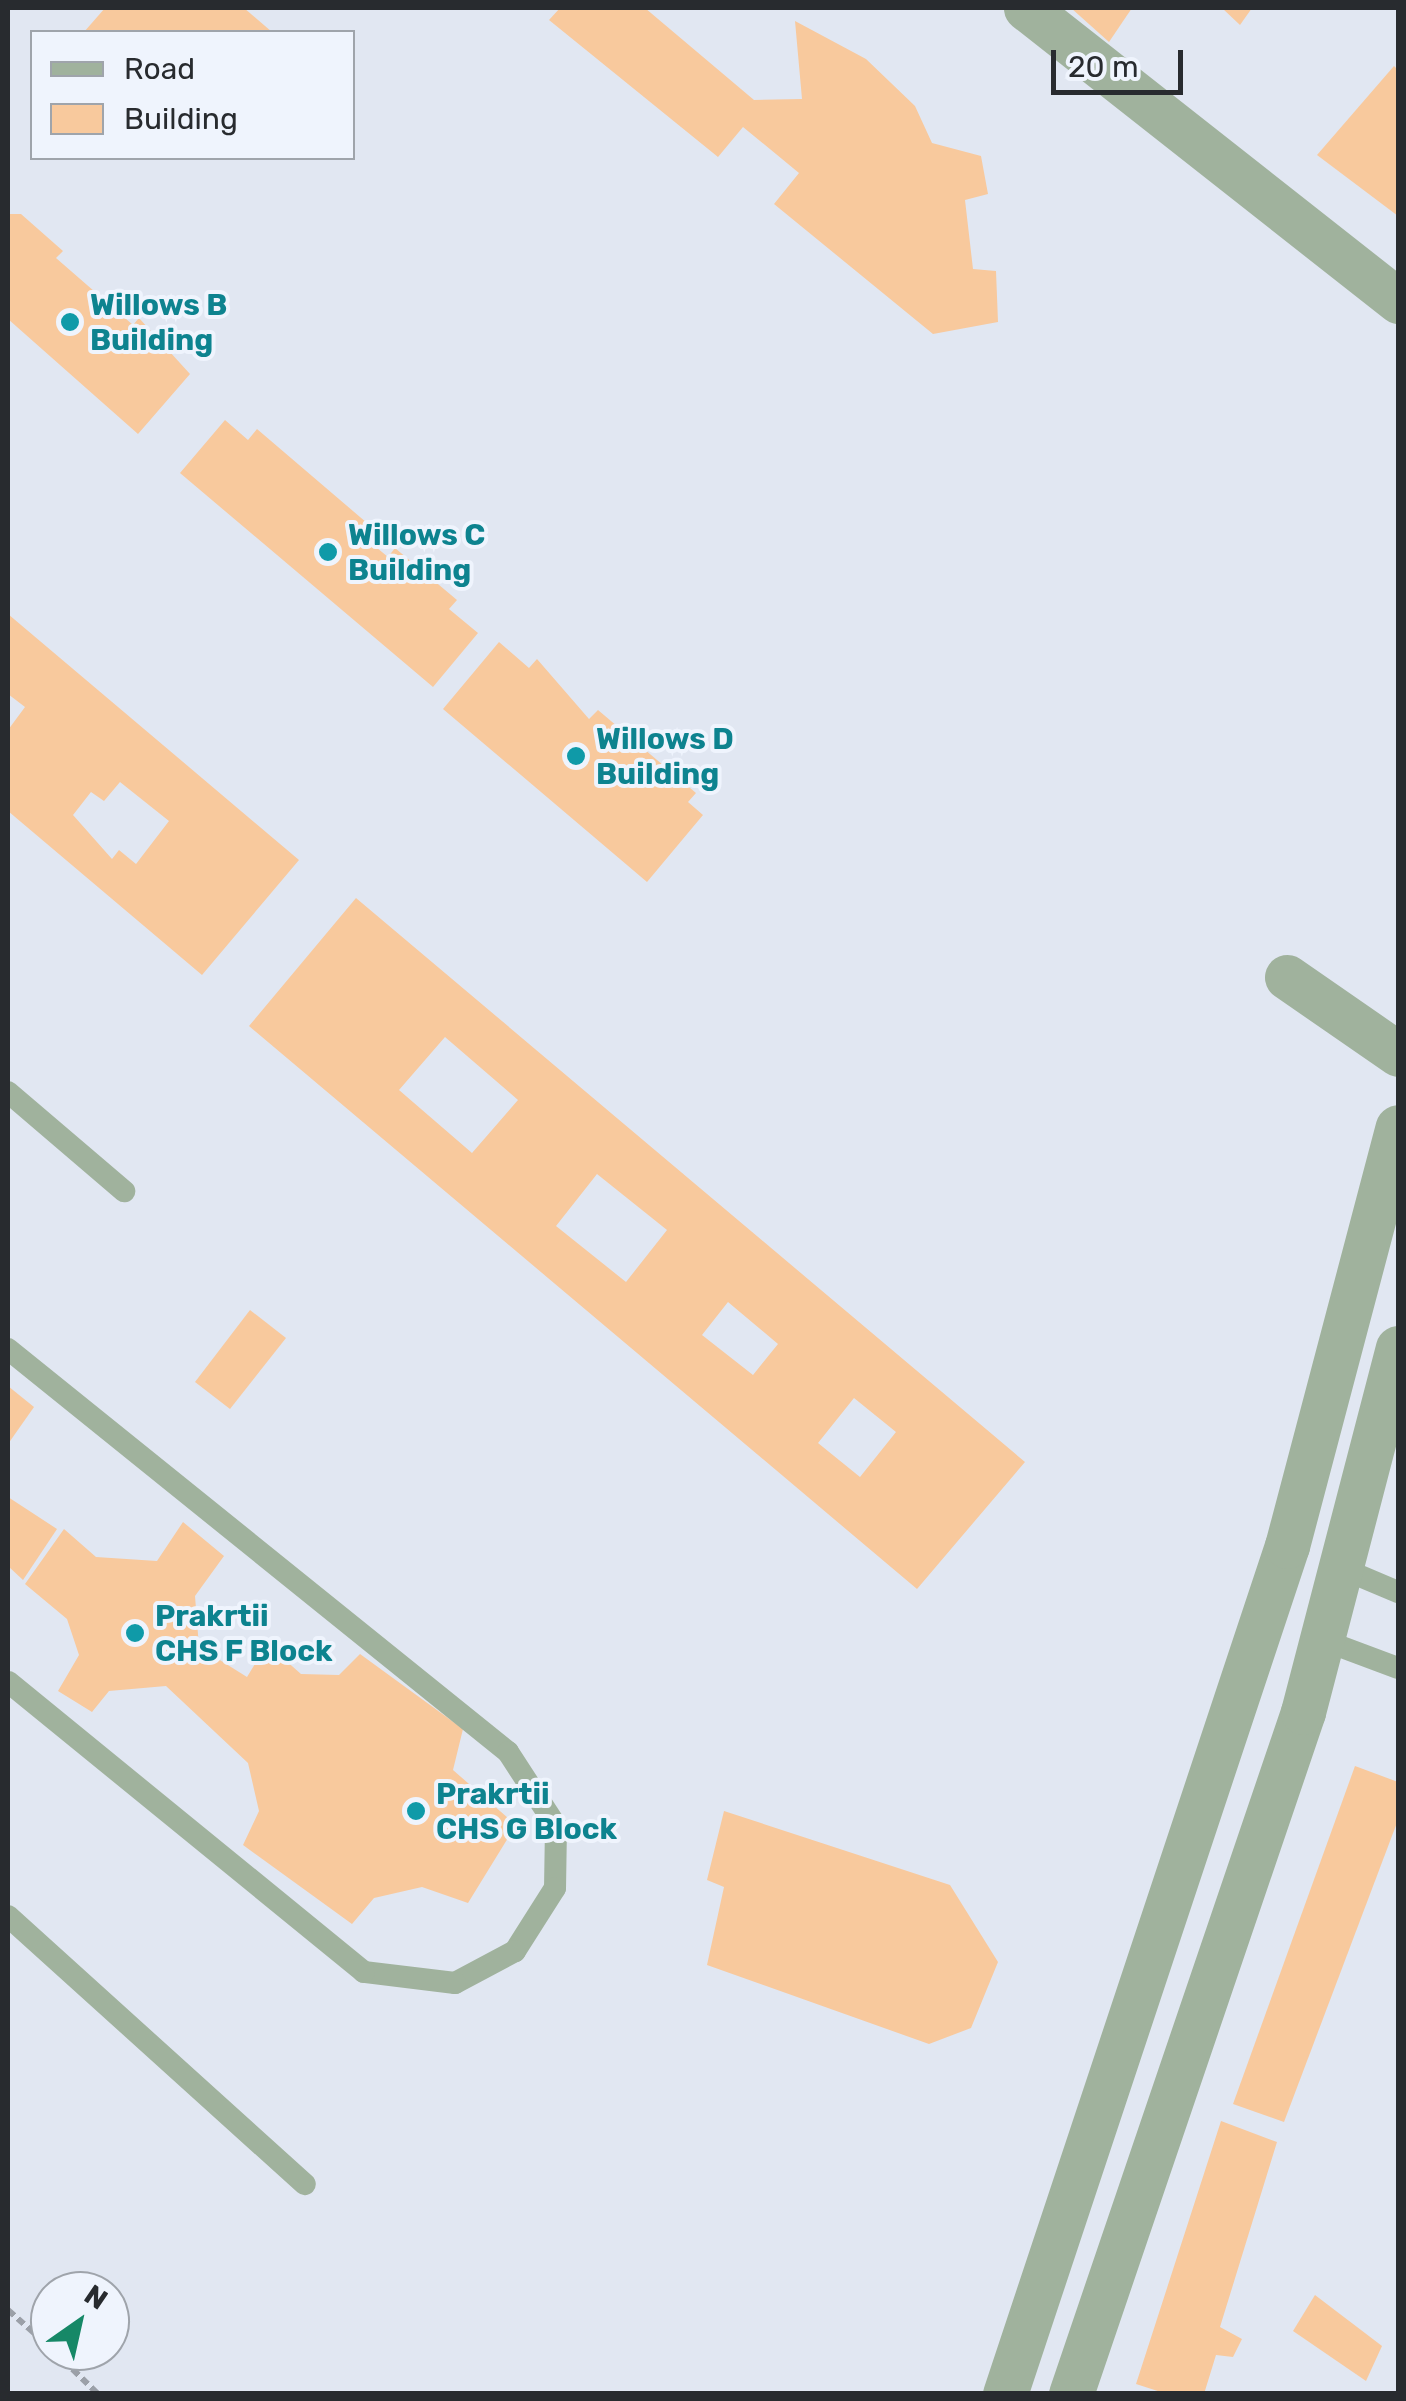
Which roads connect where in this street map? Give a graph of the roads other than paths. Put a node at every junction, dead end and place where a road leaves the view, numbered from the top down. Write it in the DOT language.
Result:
graph roads {
  1 [pos="1026,8"];
  2 [pos="1398,300"];
  3 [pos="1287,977"];
  4 [pos="1398,1054"];
  5 [pos="8,1092"];
  6 [pos="1398,1127"];
  7 [pos="124,1192"];
  8 [pos="1398,1348"];
  9 [pos="8,1349"];
  10 [pos="1341,1568"];
  11 [pos="1398,1592"];
  12 [pos="1322,1640"];
  13 [pos="1398,1668"];
  14 [pos="8,1682"];
  15 [pos="8,1916"];
  16 [pos="305,2184"];
  17 [pos="1005,2394"];
  18 [pos="1071,2394"];
  1 -- 2 [label="street"];
  3 -- 4 [label="street"];
  5 -- 7 [label="lane"];
  6 -- 17 [label="street"];
  8 -- 10 [label="street"];
  9 -- 14 [label="lane"];
  10 -- 11 [label="lane"];
  10 -- 12 [label="street"];
  12 -- 13 [label="lane"];
  12 -- 18 [label="street"];
  15 -- 16 [label="lane"];
}
